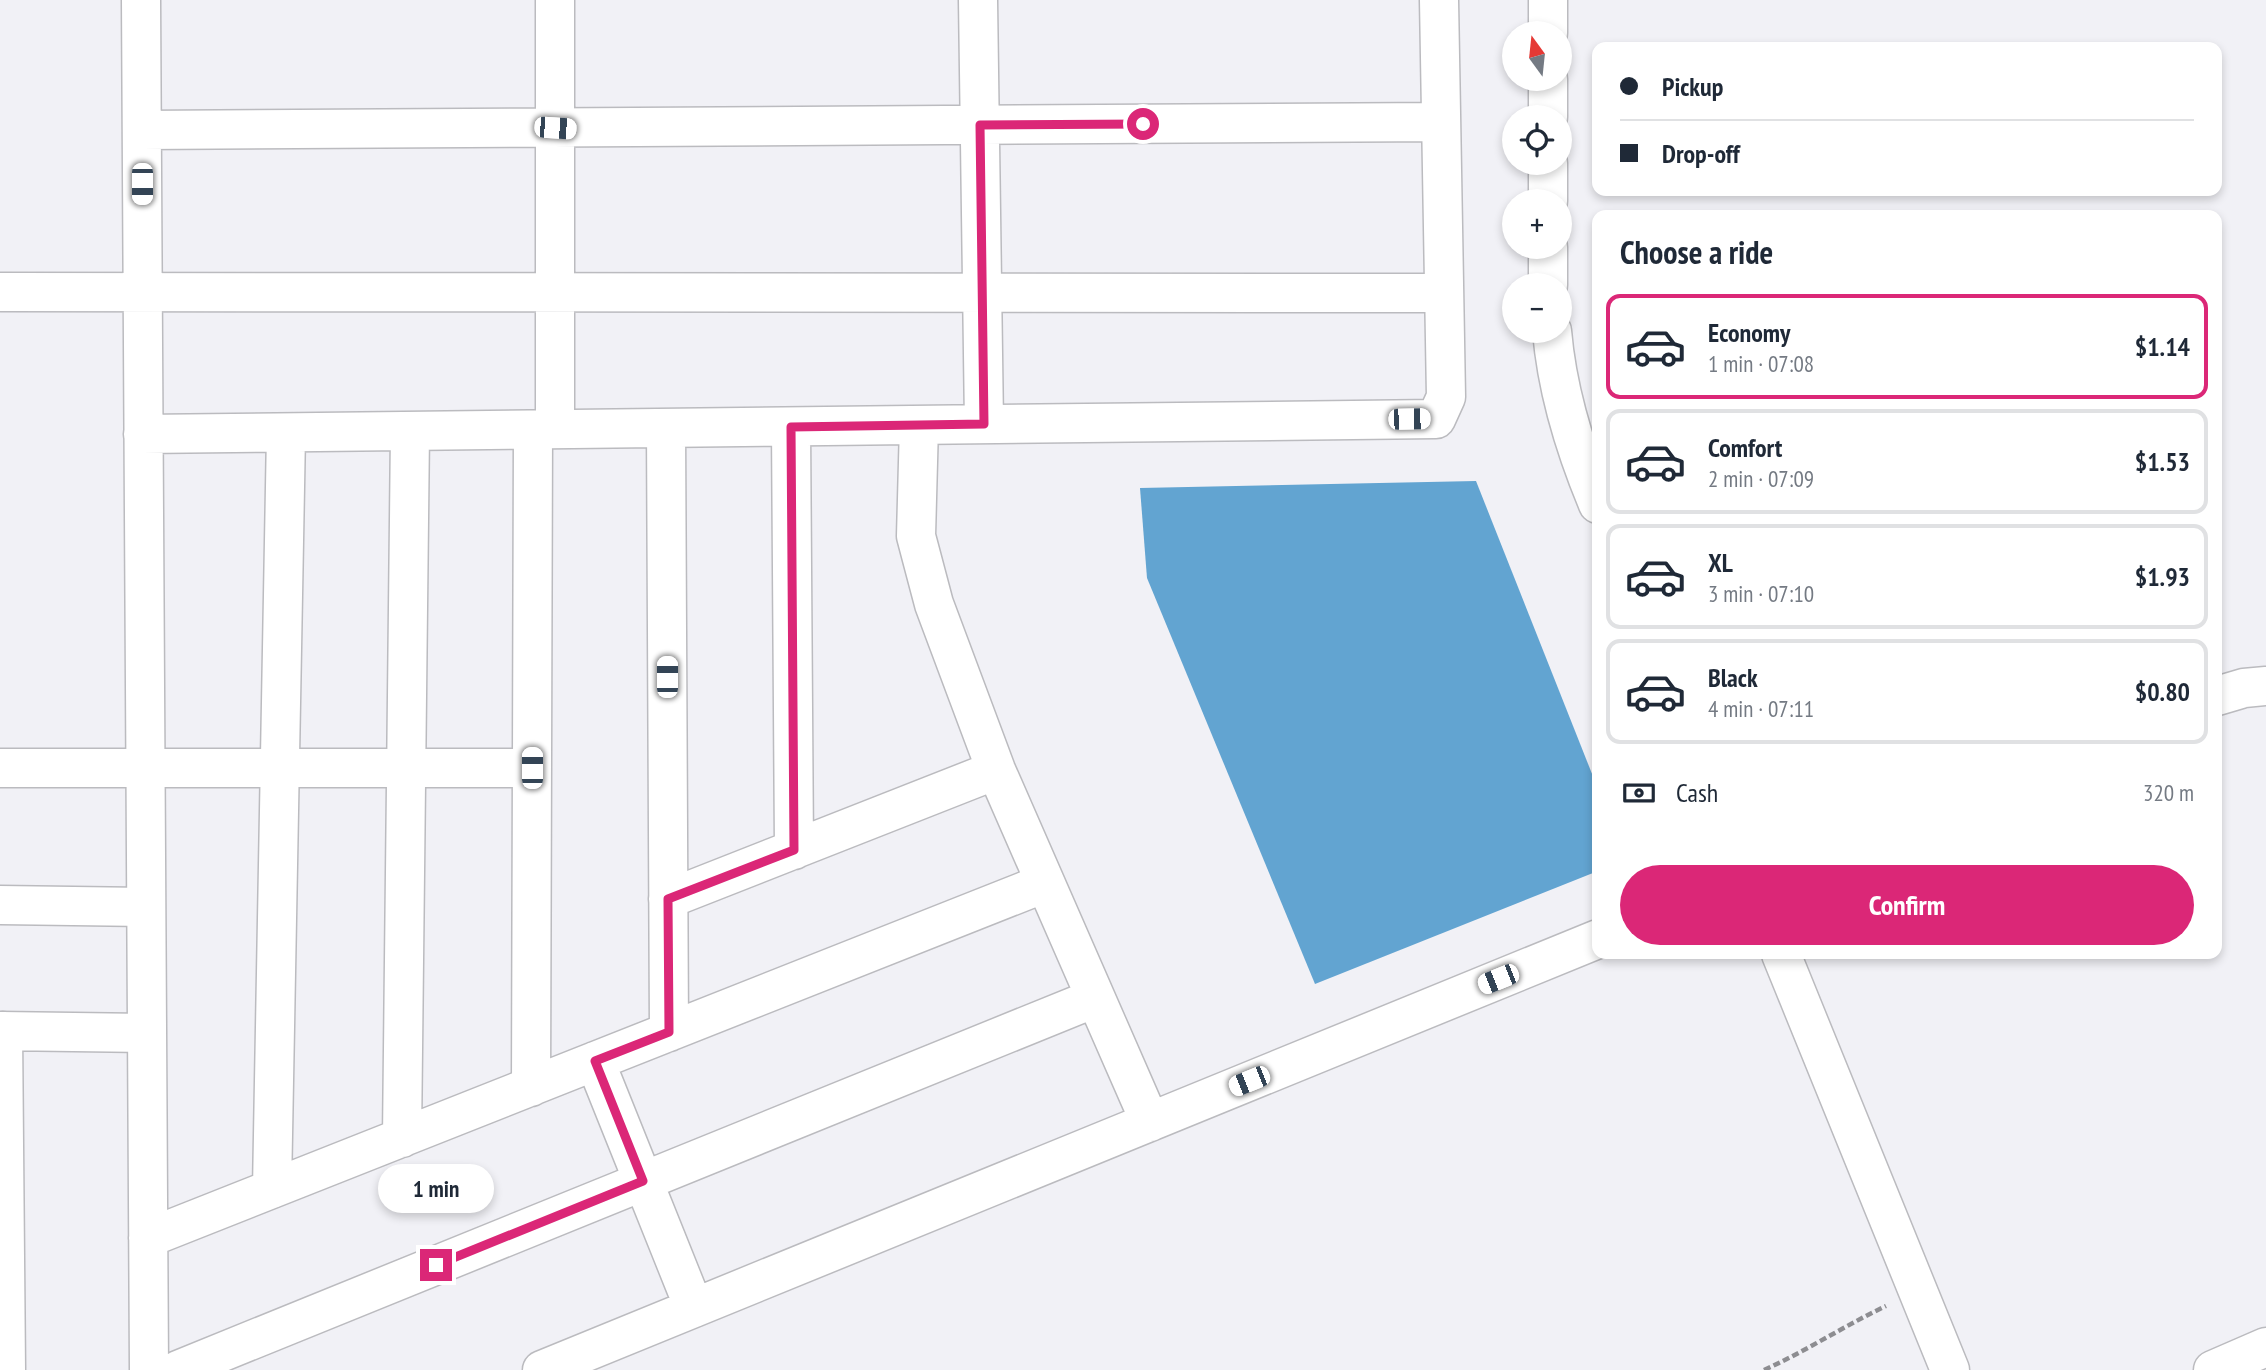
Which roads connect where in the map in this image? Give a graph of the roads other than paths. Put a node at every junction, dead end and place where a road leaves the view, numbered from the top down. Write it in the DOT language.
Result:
graph roads {
  1 [pos="141,0"];
  2 [pos="555,0"];
  3 [pos="978,0"];
  4 [pos="1439,0"];
  5 [pos="1548,0"];
  6 [pos="1548,21"];
  7 [pos="1441,122"];
  8 [pos="980,125"];
  9 [pos="555,128"];
  10 [pos="142,130"];
  11 [pos="0,292"];
  12 [pos="142,292"];
  13 [pos="555,292"];
  14 [pos="983,293"];
  15 [pos="1444,293"];
  16 [pos="1553,343"];
  17 [pos="984,424"];
  18 [pos="919,425"];
  19 [pos="791,427"];
  20 [pos="666,428"];
  21 [pos="544,430"];
  22 [pos="410,431"];
  23 [pos="286,433"];
  24 [pos="143,435"];
  25 [pos="1592,490"];
  26 [pos="2266,686"];
  27 [pos="2222,695"];
  28 [pos="0,768"];
  29 [pos="406,768"];
  30 [pos="532,768"];
  31 [pos="145,769"];
  32 [pos="280,769"];
  33 [pos="996,770"];
  34 [pos="794,850"];
  35 [pos="1045,883"];
  36 [pos="668,899"];
  37 [pos="0,905"];
  38 [pos="146,907"];
  39 [pos="1592,941"];
  40 [pos="1783,959"];
  41 [pos="1095,998"];
  42 [pos="1,1031"];
  43 [pos="669,1032"];
  44 [pos="147,1033"];
  45 [pos="595,1061"];
  46 [pos="531,1087"];
  47 [pos="1150,1122"];
  48 [pos="402,1138"];
  49 [pos="643,1181"];
  50 [pos="272,1189"];
  51 [pos="148,1238"];
  52 [pos="694,1308"];
  53 [pos="2266,1347"];
  54 [pos="6,1370"];
  55 [pos="149,1370"];
  56 [pos="178,1370"];
  57 [pos="542,1370"];
  58 [pos="1950,1370"];
  59 [pos="2213,1370"];
  1 -- 10 [label="street"];
  2 -- 9 [label="street"];
  3 -- 8 [label="street"];
  4 -- 7 [label="street"];
  5 -- 6 [label="street"];
  7 -- 8 [label="street"];
  7 -- 15 [label="street"];
  8 -- 9 [label="street"];
  8 -- 14 [label="street"];
  9 -- 10 [label="street"];
  9 -- 13 [label="street"];
  10 -- 12 [label="street"];
  11 -- 12 [label="street"];
  12 -- 13 [label="street"];
  12 -- 24 [label="street"];
  13 -- 14 [label="street"];
  13 -- 21 [label="street"];
  14 -- 15 [label="street"];
  14 -- 17 [label="street"];
  15 -- 17 [label="street"];
  16 -- 25 [label="street"];
  17 -- 18 [label="street"];
  18 -- 19 [label="street"];
  18 -- 33 [label="street"];
  19 -- 20 [label="street"];
  19 -- 34 [label="street"];
  20 -- 21 [label="street"];
  20 -- 36 [label="street"];
  21 -- 22 [label="street"];
  21 -- 30 [label="street"];
  22 -- 23 [label="street"];
  22 -- 29 [label="street"];
  23 -- 24 [label="street"];
  23 -- 32 [label="street"];
  24 -- 31 [label="street"];
  26 -- 27 [label="street"];
  28 -- 31 [label="street"];
  29 -- 30 [label="street"];
  29 -- 32 [label="street"];
  29 -- 48 [label="street"];
  30 -- 46 [label="street"];
  31 -- 32 [label="street"];
  31 -- 38 [label="street"];
  32 -- 50 [label="street"];
  33 -- 34 [label="street"];
  33 -- 35 [label="street"];
  34 -- 36 [label="street"];
  35 -- 41 [label="street"];
  35 -- 43 [label="street"];
  36 -- 43 [label="street"];
  37 -- 38 [label="street"];
  38 -- 44 [label="street"];
  39 -- 47 [label="street"];
  40 -- 58 [label="street"];
  41 -- 47 [label="street"];
  41 -- 49 [label="street"];
  42 -- 44 [label="street"];
  42 -- 54 [label="street"];
  43 -- 45 [label="street"];
  44 -- 51 [label="street"];
  45 -- 46 [label="street"];
  45 -- 49 [label="street"];
  46 -- 48 [label="street"];
  47 -- 52 [label="street"];
  48 -- 50 [label="street"];
  49 -- 52 [label="street"];
  49 -- 56 [label="street"];
  50 -- 51 [label="street"];
  51 -- 55 [label="street"];
  52 -- 57 [label="street"];
  53 -- 59 [label="street"];
}
